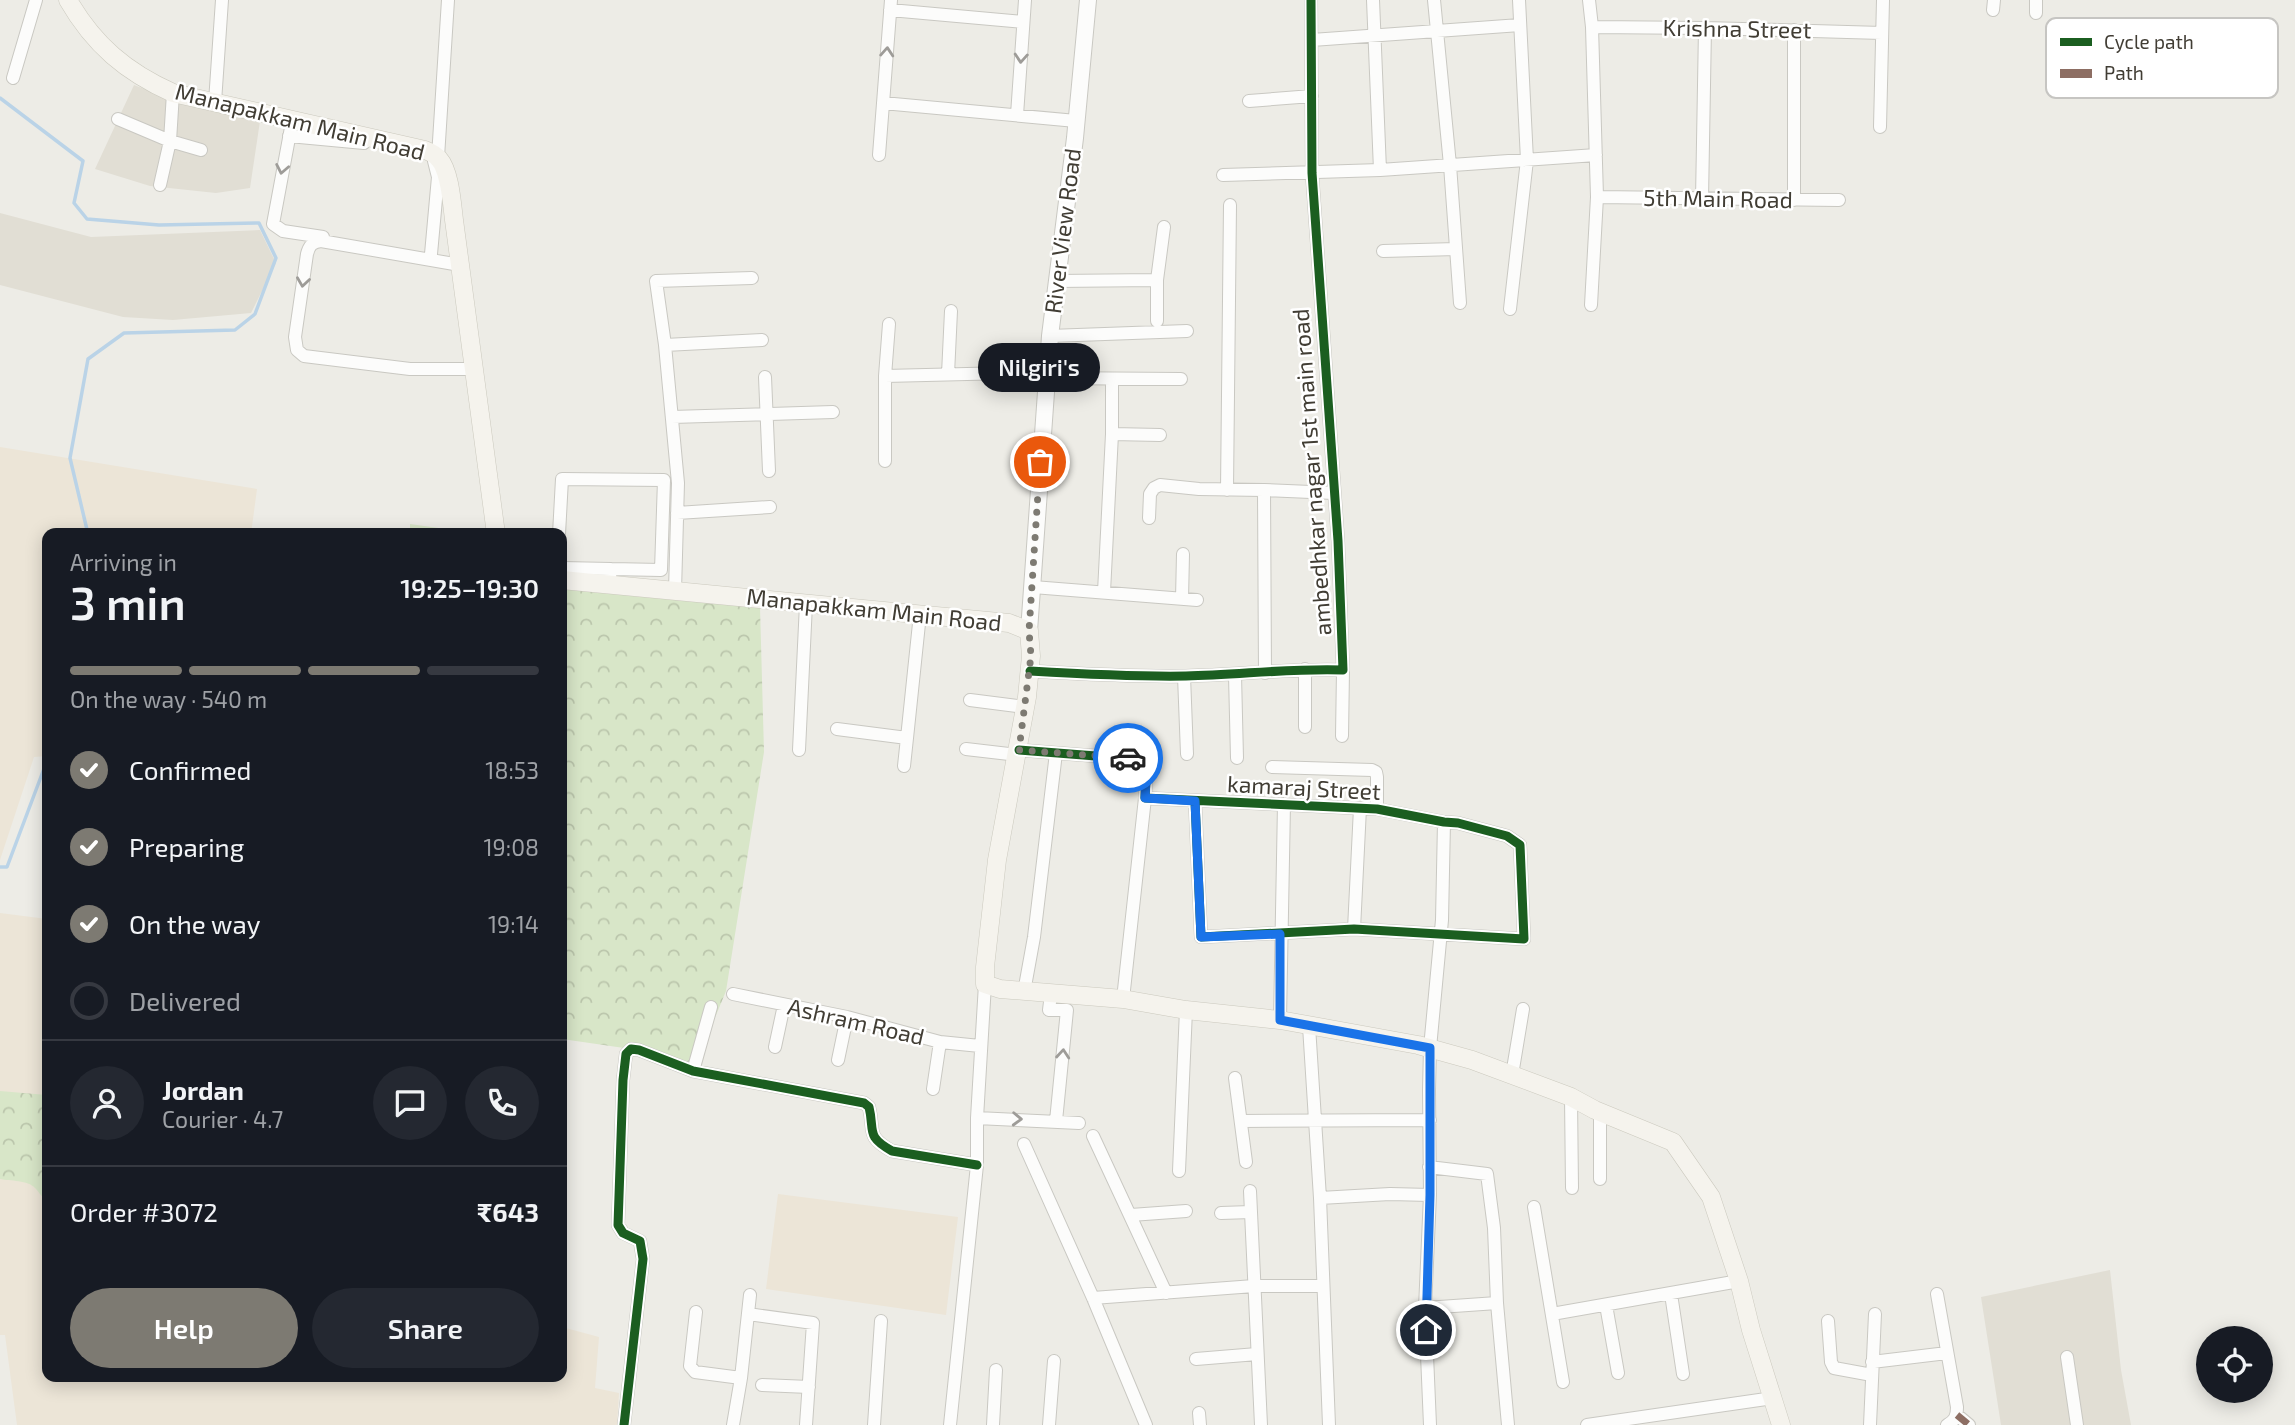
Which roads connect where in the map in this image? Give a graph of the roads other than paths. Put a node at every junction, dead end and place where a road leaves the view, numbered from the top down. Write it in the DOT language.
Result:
graph roads {
  1 [pos="36,0"];
  2 [pos="68,0"];
  3 [pos="222,0"];
  4 [pos="448,0"];
  5 [pos="1025,0"];
  6 [pos="1088,0"];
  7 [pos="1311,0"];
  8 [pos="1373,0"];
  9 [pos="1434,0"];
  10 [pos="1519,0"];
  11 [pos="1589,0"];
  12 [pos="1883,0"];
  13 [pos="890,5"];
  14 [pos="1023,22"];
  15 [pos="1520,25"];
  16 [pos="1592,27"];
  17 [pos="1705,27"];
  18 [pos="1794,30"];
  19 [pos="1437,31"];
  20 [pos="1882,33"];
  21 [pos="1374,36"];
  22 [pos="1312,40"];
  23 [pos="13,78"];
  24 [pos="173,93"];
  25 [pos="1312,96"];
  26 [pos="1249,101"];
  27 [pos="215,102"];
  28 [pos="883,103"];
  29 [pos="1017,115"];
  30 [pos="118,119"];
  31 [pos="1076,121"];
  32 [pos="1880,127"];
  33 [pos="290,129"];
  34 [pos="170,141"];
  35 [pos="201,150"];
  36 [pos="879,155"];
  37 [pos="1596,155"];
  38 [pos="438,156"];
  39 [pos="1527,160"];
  40 [pos="1450,165"];
  41 [pos="1380,170"];
  42 [pos="1312,173"];
  43 [pos="1223,175"];
  44 [pos="160,185"];
  45 [pos="1597,197"];
  46 [pos="1702,199"];
  47 [pos="1794,200"];
  48 [pos="1839,200"];
  49 [pos="1230,205"];
  50 [pos="1164,227"];
  51 [pos="1456,249"];
  52 [pos="1383,251"];
  53 [pos="431,254"];
  54 [pos="460,262"];
  55 [pos="752,278"];
  56 [pos="1157,280"];
  57 [pos="1056,281"];
  58 [pos="1460,303"];
  59 [pos="1591,305"];
  60 [pos="1510,309"];
  61 [pos="951,311"];
  62 [pos="1157,321"];
  63 [pos="889,324"];
  64 [pos="1187,331"];
  65 [pos="1050,336"];
  66 [pos="762,340"];
  67 [pos="665,345"];
  68 [pos="475,369"];
  69 [pos="948,374"];
  70 [pos="1046,375"];
  71 [pos="885,376"];
  72 [pos="765,377"];
  73 [pos="1181,379"];
  74 [pos="1112,380"];
  75 [pos="833,412"];
  76 [pos="766,415"];
  77 [pos="672,417"];
  78 [pos="1112,434"];
  79 [pos="1160,435"];
  80 [pos="884,461"];
  81 [pos="769,471"];
  82 [pos="1227,490"];
  83 [pos="1264,490"];
  84 [pos="1334,493"];
  85 [pos="770,507"];
  86 [pos="677,513"];
  87 [pos="1149,518"];
  88 [pos="495,528"];
  89 [pos="559,528"];
  90 [pos="1184,554"];
  91 [pos="567,569"];
  92 [pos="610,577"];
  93 [pos="567,580"];
  94 [pos="1033,587"];
  95 [pos="676,591"];
  96 [pos="1104,592"];
  97 [pos="1182,599"];
  98 [pos="1197,600"];
  99 [pos="806,604"];
  100 [pos="920,614"];
  101 [pos="1029,631"];
  102 [pos="1305,669"];
  103 [pos="1343,670"];
  104 [pos="1030,671"];
  105 [pos="1265,673"];
  106 [pos="1236,674"];
  107 [pos="1184,676"];
  108 [pos="970,700"];
  109 [pos="1025,707"];
  110 [pos="1305,727"];
  111 [pos="837,729"];
  112 [pos="1342,736"];
  113 [pos="907,738"];
  114 [pos="966,749"];
  115 [pos="799,750"];
  116 [pos="1018,752"];
  117 [pos="1056,753"];
  118 [pos="1187,754"];
  119 [pos="1237,758"];
  120 [pos="904,766"];
  121 [pos="1272,767"];
  122 [pos="1145,798"];
  123 [pos="1195,801"];
  124 [pos="1284,804"];
  125 [pos="1360,808"];
  126 [pos="1377,809"];
  127 [pos="1444,822"];
  128 [pos="1354,929"];
  129 [pos="1280,934"];
  130 [pos="1441,935"];
  131 [pos="985,985"];
  132 [pos="1024,992"];
  133 [pos="733,994"];
  134 [pos="1051,994"];
  135 [pos="1123,999"];
  136 [pos="784,1005"];
  137 [pos="711,1007"];
  138 [pos="1523,1009"];
  139 [pos="1186,1010"];
  140 [pos="847,1017"];
  141 [pos="1280,1020"];
  142 [pos="1309,1026"];
  143 [pos="940,1042"];
  144 [pos="980,1046"];
  145 [pos="775,1047"];
  146 [pos="1430,1048"];
  147 [pos="838,1060"];
  148 [pos="693,1072"];
  149 [pos="1512,1075"];
  150 [pos="1235,1078"];
  151 [pos="933,1089"];
  152 [pos="1571,1097"];
  153 [pos="1600,1111"];
  154 [pos="977,1118"];
  155 [pos="1430,1120"];
  156 [pos="1056,1121"];
  157 [pos="1241,1121"];
  158 [pos="1315,1121"];
  159 [pos="1079,1123"];
  160 [pos="1093,1136"];
  161 [pos="1024,1144"];
  162 [pos="1246,1162"];
  163 [pos="977,1165"];
  164 [pos="1429,1167"];
  165 [pos="1179,1171"];
  166 [pos="1600,1179"];
  167 [pos="1572,1188"];
  168 [pos="1250,1191"];
  169 [pos="1430,1195"];
  170 [pos="1320,1198"];
  171 [pos="1534,1208"];
  172 [pos="1186,1211"];
  173 [pos="1251,1212"];
  174 [pos="1221,1213"];
  175 [pos="1131,1216"];
  176 [pos="1739,1281"];
  177 [pos="1254,1286"];
  178 [pos="1323,1286"];
  179 [pos="1166,1293"];
  180 [pos="1671,1294"];
  181 [pos="1937,1294"];
  182 [pos="750,1295"];
  183 [pos="1093,1298"];
  184 [pos="1497,1303"];
  185 [pos="1606,1305"];
  186 [pos="1425,1308"];
  187 [pos="696,1312"];
  188 [pos="748,1314"];
  189 [pos="1552,1314"];
  190 [pos="1875,1314"];
  191 [pos="881,1321"];
  192 [pos="1828,1321"];
  193 [pos="1947,1353"];
  194 [pos="1257,1354"];
  195 [pos="2067,1357"];
  196 [pos="1196,1359"];
  197 [pos="1054,1361"];
  198 [pos="1872,1368"];
  199 [pos="996,1370"];
  200 [pos="1618,1373"];
  201 [pos="1683,1374"];
  202 [pos="741,1378"];
  203 [pos="1563,1382"];
  204 [pos="762,1385"];
  205 [pos="809,1387"];
  206 [pos="1773,1398"];
  207 [pos="1957,1415"];
  208 [pos="624,1425"];
  209 [pos="733,1425"];
  210 [pos="806,1425"];
  211 [pos="874,1425"];
  212 [pos="950,1425"];
  213 [pos="993,1425"];
  214 [pos="1048,1425"];
  215 [pos="1146,1425"];
  216 [pos="1261,1425"];
  217 [pos="1329,1425"];
  218 [pos="1430,1425"];
  219 [pos="1508,1425"];
  220 [pos="1587,1425"];
  221 [pos="1781,1425"];
  222 [pos="1870,1425"];
  223 [pos="1947,1425"];
  224 [pos="1969,1425"];
  225 [pos="2077,1425"];
  1 -- 23 [label="street"];
  2 -- 24 [label="main road, Manapakkam Main Road"];
  3 -- 27 [label="street"];
  4 -- 38 [label="street"];
  5 -- 14 [label="street"];
  6 -- 31 [label="street, River View Road"];
  7 -- 22 [label="street, ambedhkar nagar 1st main road"];
  8 -- 21 [label="street"];
  9 -- 19 [label="street"];
  10 -- 15 [label="street"];
  11 -- 16 [label="street"];
  12 -- 20 [label="street"];
  13 -- 14 [label="street"];
  28 -- 13 [label="street, one-way"];
  14 -- 29 [label="street, one-way"];
  15 -- 19 [label="street"];
  15 -- 39 [label="street"];
  16 -- 17 [label="street, Krishna Street"];
  16 -- 37 [label="street"];
  17 -- 18 [label="street, Krishna Street"];
  17 -- 46 [label="street"];
  18 -- 20 [label="street, Krishna Street"];
  18 -- 47 [label="street"];
  19 -- 21 [label="street"];
  19 -- 40 [label="street"];
  20 -- 32 [label="street"];
  21 -- 22 [label="street"];
  21 -- 41 [label="street"];
  22 -- 25 [label="street, ambedhkar nagar 1st main road"];
  24 -- 27 [label="main road, Manapakkam Main Road"];
  24 -- 34 [label="street"];
  25 -- 26 [label="street"];
  25 -- 42 [label="street, ambedhkar nagar 1st main road"];
  27 -- 33 [label="main road, Manapakkam Main Road"];
  28 -- 29 [label="street"];
  28 -- 36 [label="street"];
  29 -- 31 [label="street"];
  30 -- 34 [label="street"];
  31 -- 57 [label="street, River View Road"];
  33 -- 38 [label="main road, Manapakkam Main Road"];
  33 -- 53 [label="street"];
  33 -- 53 [label="street, one-way"];
  34 -- 35 [label="street"];
  34 -- 44 [label="street"];
  37 -- 39 [label="street"];
  37 -- 45 [label="street"];
  38 -- 54 [label="main road, Manapakkam Main Road"];
  39 -- 40 [label="street"];
  39 -- 60 [label="street"];
  40 -- 41 [label="street"];
  40 -- 51 [label="street"];
  41 -- 42 [label="street"];
  42 -- 43 [label="street"];
  42 -- 84 [label="street, ambedhkar nagar 1st main road"];
  45 -- 46 [label="street, 5th Main Road"];
  45 -- 59 [label="street"];
  46 -- 47 [label="street, 5th Main Road"];
  47 -- 48 [label="street, 5th Main Road"];
  49 -- 82 [label="street"];
  50 -- 56 [label="street"];
  51 -- 52 [label="street"];
  51 -- 58 [label="street"];
  53 -- 54 [label="street"];
  54 -- 68 [label="main road, Manapakkam Main Road"];
  54 -- 68 [label="street, one-way"];
  55 -- 67 [label="street"];
  56 -- 57 [label="street"];
  56 -- 62 [label="street"];
  57 -- 65 [label="street, River View Road"];
  61 -- 69 [label="street"];
  63 -- 71 [label="street"];
  64 -- 65 [label="street"];
  65 -- 70 [label="street, River View Road"];
  66 -- 67 [label="street"];
  67 -- 77 [label="street"];
  68 -- 88 [label="main road, Manapakkam Main Road"];
  69 -- 70 [label="street"];
  69 -- 71 [label="street"];
  70 -- 74 [label="street"];
  70 -- 94 [label="street, River View Road"];
  71 -- 80 [label="street"];
  72 -- 76 [label="street"];
  73 -- 74 [label="street"];
  74 -- 78 [label="street"];
  75 -- 76 [label="street"];
  76 -- 77 [label="street"];
  76 -- 81 [label="street"];
  77 -- 86 [label="street"];
  78 -- 79 [label="street"];
  78 -- 96 [label="street"];
  82 -- 83 [label="street"];
  82 -- 87 [label="street"];
  83 -- 84 [label="street"];
  83 -- 105 [label="street"];
  84 -- 103 [label="street, ambedhkar nagar 1st main road"];
  85 -- 86 [label="street"];
  86 -- 95 [label="street"];
  89 -- 92 [label="street"];
  90 -- 97 [label="street"];
  91 -- 92 [label="street"];
  92 -- 93 [label="main road, Manapakkam Main Road"];
  92 -- 95 [label="main road, Manapakkam Main Road"];
  94 -- 96 [label="street"];
  94 -- 101 [label="street, River View Road"];
  95 -- 99 [label="main road, Manapakkam Main Road"];
  96 -- 97 [label="street"];
  97 -- 98 [label="street"];
  99 -- 100 [label="main road, Manapakkam Main Road"];
  99 -- 115 [label="street"];
  100 -- 101 [label="main road, Manapakkam Main Road"];
  100 -- 113 [label="street"];
  101 -- 104 [label="main road, Manapakkam Main Road"];
  102 -- 103 [label="street, ambedhkar nagar 1st main road"];
  102 -- 105 [label="street, ambedhkar nagar 1st main road"];
  102 -- 110 [label="street"];
  103 -- 112 [label="street"];
  104 -- 107 [label="street, ambedhkar nagar 1st main road"];
  104 -- 109 [label="main road, Manapakkam Main Road"];
  105 -- 106 [label="street, ambedhkar nagar 1st main road"];
  106 -- 107 [label="street, ambedhkar nagar 1st main road"];
  106 -- 119 [label="street"];
  107 -- 118 [label="street"];
  108 -- 109 [label="street"];
  109 -- 116 [label="main road, Manapakkam Main Road"];
  111 -- 113 [label="street"];
  113 -- 120 [label="street"];
  114 -- 116 [label="street"];
  116 -- 117 [label="street"];
  116 -- 131 [label="main road, Manapakkam Main Road"];
  117 -- 122 [label="street"];
  117 -- 132 [label="street"];
  121 -- 126 [label="street"];
  122 -- 123 [label="street, kamaraj Street"];
  122 -- 135 [label="street"];
  123 -- 124 [label="street, kamaraj Street"];
  123 -- 129 [label="street"];
  124 -- 125 [label="street, kamaraj Street"];
  124 -- 129 [label="street"];
  125 -- 126 [label="street, kamaraj Street"];
  125 -- 128 [label="street"];
  126 -- 127 [label="street, kamaraj Street"];
  127 -- 130 [label="street"];
  127 -- 130 [label="street, kamaraj Street"];
  128 -- 129 [label="street"];
  128 -- 130 [label="street"];
  129 -- 141 [label="street"];
  130 -- 146 [label="street"];
  131 -- 132 [label="main road"];
  131 -- 144 [label="street"];
  132 -- 134 [label="main road"];
  133 -- 136 [label="street, Ashram Road"];
  134 -- 135 [label="main road"];
  156 -- 134 [label="street, one-way"];
  135 -- 139 [label="main road"];
  136 -- 140 [label="street, Ashram Road"];
  136 -- 145 [label="street"];
  137 -- 148 [label="street"];
  138 -- 149 [label="street"];
  139 -- 141 [label="main road"];
  139 -- 165 [label="street"];
  140 -- 143 [label="street, Ashram Road"];
  140 -- 147 [label="street"];
  141 -- 142 [label="main road"];
  142 -- 146 [label="main road"];
  142 -- 158 [label="street"];
  143 -- 144 [label="street, Ashram Road"];
  143 -- 151 [label="street"];
  144 -- 154 [label="street"];
  146 -- 149 [label="main road"];
  146 -- 155 [label="street"];
  148 -- 163 [label="street"];
  148 -- 208 [label="street"];
  149 -- 152 [label="main road"];
  150 -- 157 [label="street"];
  152 -- 153 [label="main road"];
  152 -- 167 [label="street"];
  153 -- 166 [label="street"];
  153 -- 176 [label="main road"];
  154 -- 156 [label="street, one-way"];
  154 -- 163 [label="street"];
  155 -- 158 [label="street"];
  155 -- 164 [label="street"];
  156 -- 159 [label="street"];
  157 -- 158 [label="street"];
  157 -- 162 [label="street"];
  158 -- 170 [label="street"];
  160 -- 175 [label="street"];
  161 -- 183 [label="street"];
  163 -- 212 [label="street"];
  164 -- 169 [label="street"];
  164 -- 184 [label="street"];
  168 -- 173 [label="street"];
  169 -- 170 [label="street"];
  169 -- 186 [label="street"];
  170 -- 178 [label="street"];
  171 -- 189 [label="street"];
  172 -- 175 [label="street"];
  173 -- 174 [label="street"];
  173 -- 177 [label="street"];
  175 -- 179 [label="street"];
  176 -- 180 [label="street"];
  176 -- 206 [label="main road"];
  177 -- 178 [label="street"];
  177 -- 179 [label="street"];
  177 -- 194 [label="street"];
  178 -- 217 [label="street"];
  179 -- 183 [label="street"];
  180 -- 185 [label="street"];
  180 -- 201 [label="street"];
  181 -- 193 [label="street"];
  182 -- 188 [label="street"];
  183 -- 215 [label="street"];
  184 -- 186 [label="street"];
  184 -- 219 [label="street"];
  185 -- 189 [label="street"];
  185 -- 200 [label="street"];
  186 -- 218 [label="street"];
  187 -- 202 [label="street"];
  188 -- 202 [label="street"];
  188 -- 205 [label="street"];
  189 -- 203 [label="street"];
  190 -- 198 [label="street"];
  191 -- 211 [label="street"];
  192 -- 198 [label="street"];
  193 -- 198 [label="street"];
  193 -- 207 [label="street"];
  194 -- 196 [label="street"];
  194 -- 216 [label="street"];
  195 -- 225 [label="street"];
  197 -- 214 [label="street"];
  198 -- 222 [label="street"];
  199 -- 213 [label="street"];
  202 -- 209 [label="street"];
  204 -- 205 [label="street"];
  205 -- 210 [label="street"];
  206 -- 220 [label="street"];
  206 -- 221 [label="main road"];
  207 -- 223 [label="street"];
  207 -- 224 [label="street"];
}
